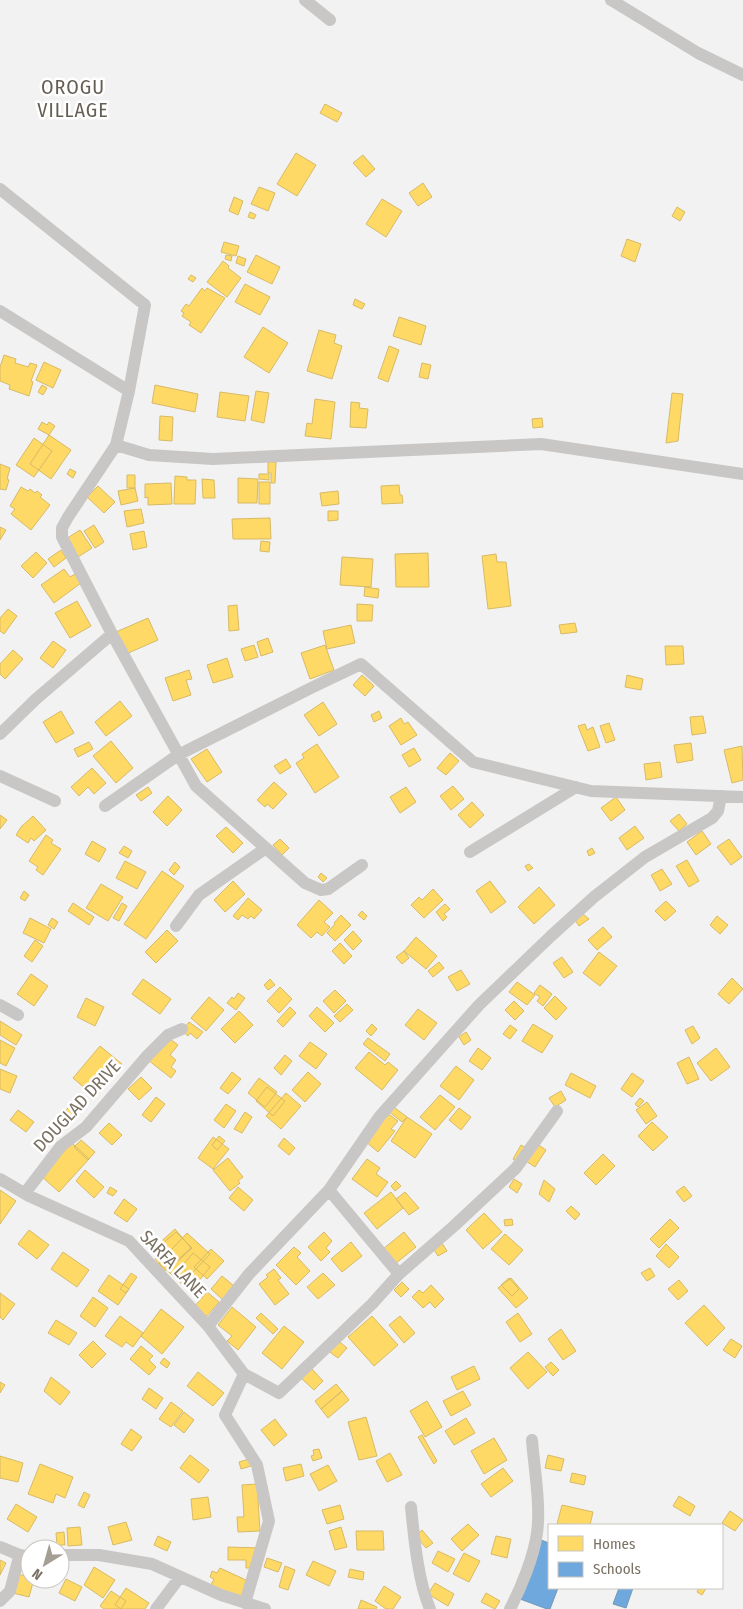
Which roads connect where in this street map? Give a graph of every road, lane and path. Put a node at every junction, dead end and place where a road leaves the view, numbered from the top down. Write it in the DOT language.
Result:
graph roads {
  1 [pos="305,0"];
  2 [pos="611,0"];
  3 [pos="330,20"];
  4 [pos="743,75"];
  5 [pos="0,189"];
  6 [pos="0,311"];
  7 [pos="129,392"];
  8 [pos="116,445"];
  9 [pos="743,474"];
  10 [pos="112,634"];
  11 [pos="0,734"];
  12 [pos="178,755"];
  13 [pos="0,776"];
  14 [pos="576,787"];
  15 [pos="721,796"];
  16 [pos="743,797"];
  17 [pos="56,801"];
  18 [pos="106,806"];
  19 [pos="266,848"];
  20 [pos="470,852"];
  21 [pos="362,865"];
  22 [pos="176,926"];
  23 [pos="0,1006"];
  24 [pos="18,1015"];
  25 [pos="182,1029"];
  26 [pos="557,1112"];
  27 [pos="0,1179"];
  28 [pos="329,1190"];
  29 [pos="25,1193"];
  30 [pos="399,1274"];
  31 [pos="208,1326"];
  32 [pos="244,1374"];
  33 [pos="532,1440"];
  34 [pos="410,1507"];
  35 [pos="0,1547"];
  36 [pos="20,1555"];
  37 [pos="70,1555"];
  38 [pos="20,1567"];
  39 [pos="180,1577"];
  40 [pos="0,1601"];
  41 [pos="245,1603"];
  42 [pos="156,1609"];
  43 [pos="265,1609"];
  44 [pos="430,1609"];
  45 [pos="510,1609"];
  1 -- 3 [label="street"];
  2 -- 4 [label="street"];
  5 -- 7 [label="street"];
  6 -- 7 [label="street"];
  7 -- 8 [label="street"];
  8 -- 9 [label="street"];
  8 -- 10 [label="street"];
  10 -- 11 [label="street"];
  10 -- 12 [label="street"];
  12 -- 14 [label="street"];
  12 -- 18 [label="street"];
  12 -- 19 [label="street"];
  13 -- 17 [label="street"];
  14 -- 15 [label="street"];
  14 -- 20 [label="street"];
  15 -- 16 [label="street"];
  15 -- 28 [label="street"];
  19 -- 21 [label="street"];
  19 -- 22 [label="street"];
  23 -- 24 [label="street"];
  25 -- 29 [label="street, DOUGLAD DRIVE"];
  26 -- 30 [label="street"];
  27 -- 29 [label="street, SARFA LANE"];
  28 -- 30 [label="street"];
  28 -- 31 [label="street"];
  29 -- 31 [label="street, SARFA LANE"];
  30 -- 32 [label="street"];
  31 -- 32 [label="street, SARFA LANE"];
  32 -- 41 [label="street"];
  33 -- 45 [label="street"];
  34 -- 44 [label="street"];
  35 -- 36 [label="street"];
  37 -- 39 [label="street"];
  38 -- 40 [label="street"];
  39 -- 41 [label="street"];
  39 -- 42 [label="street"];
  41 -- 43 [label="street"];
}
